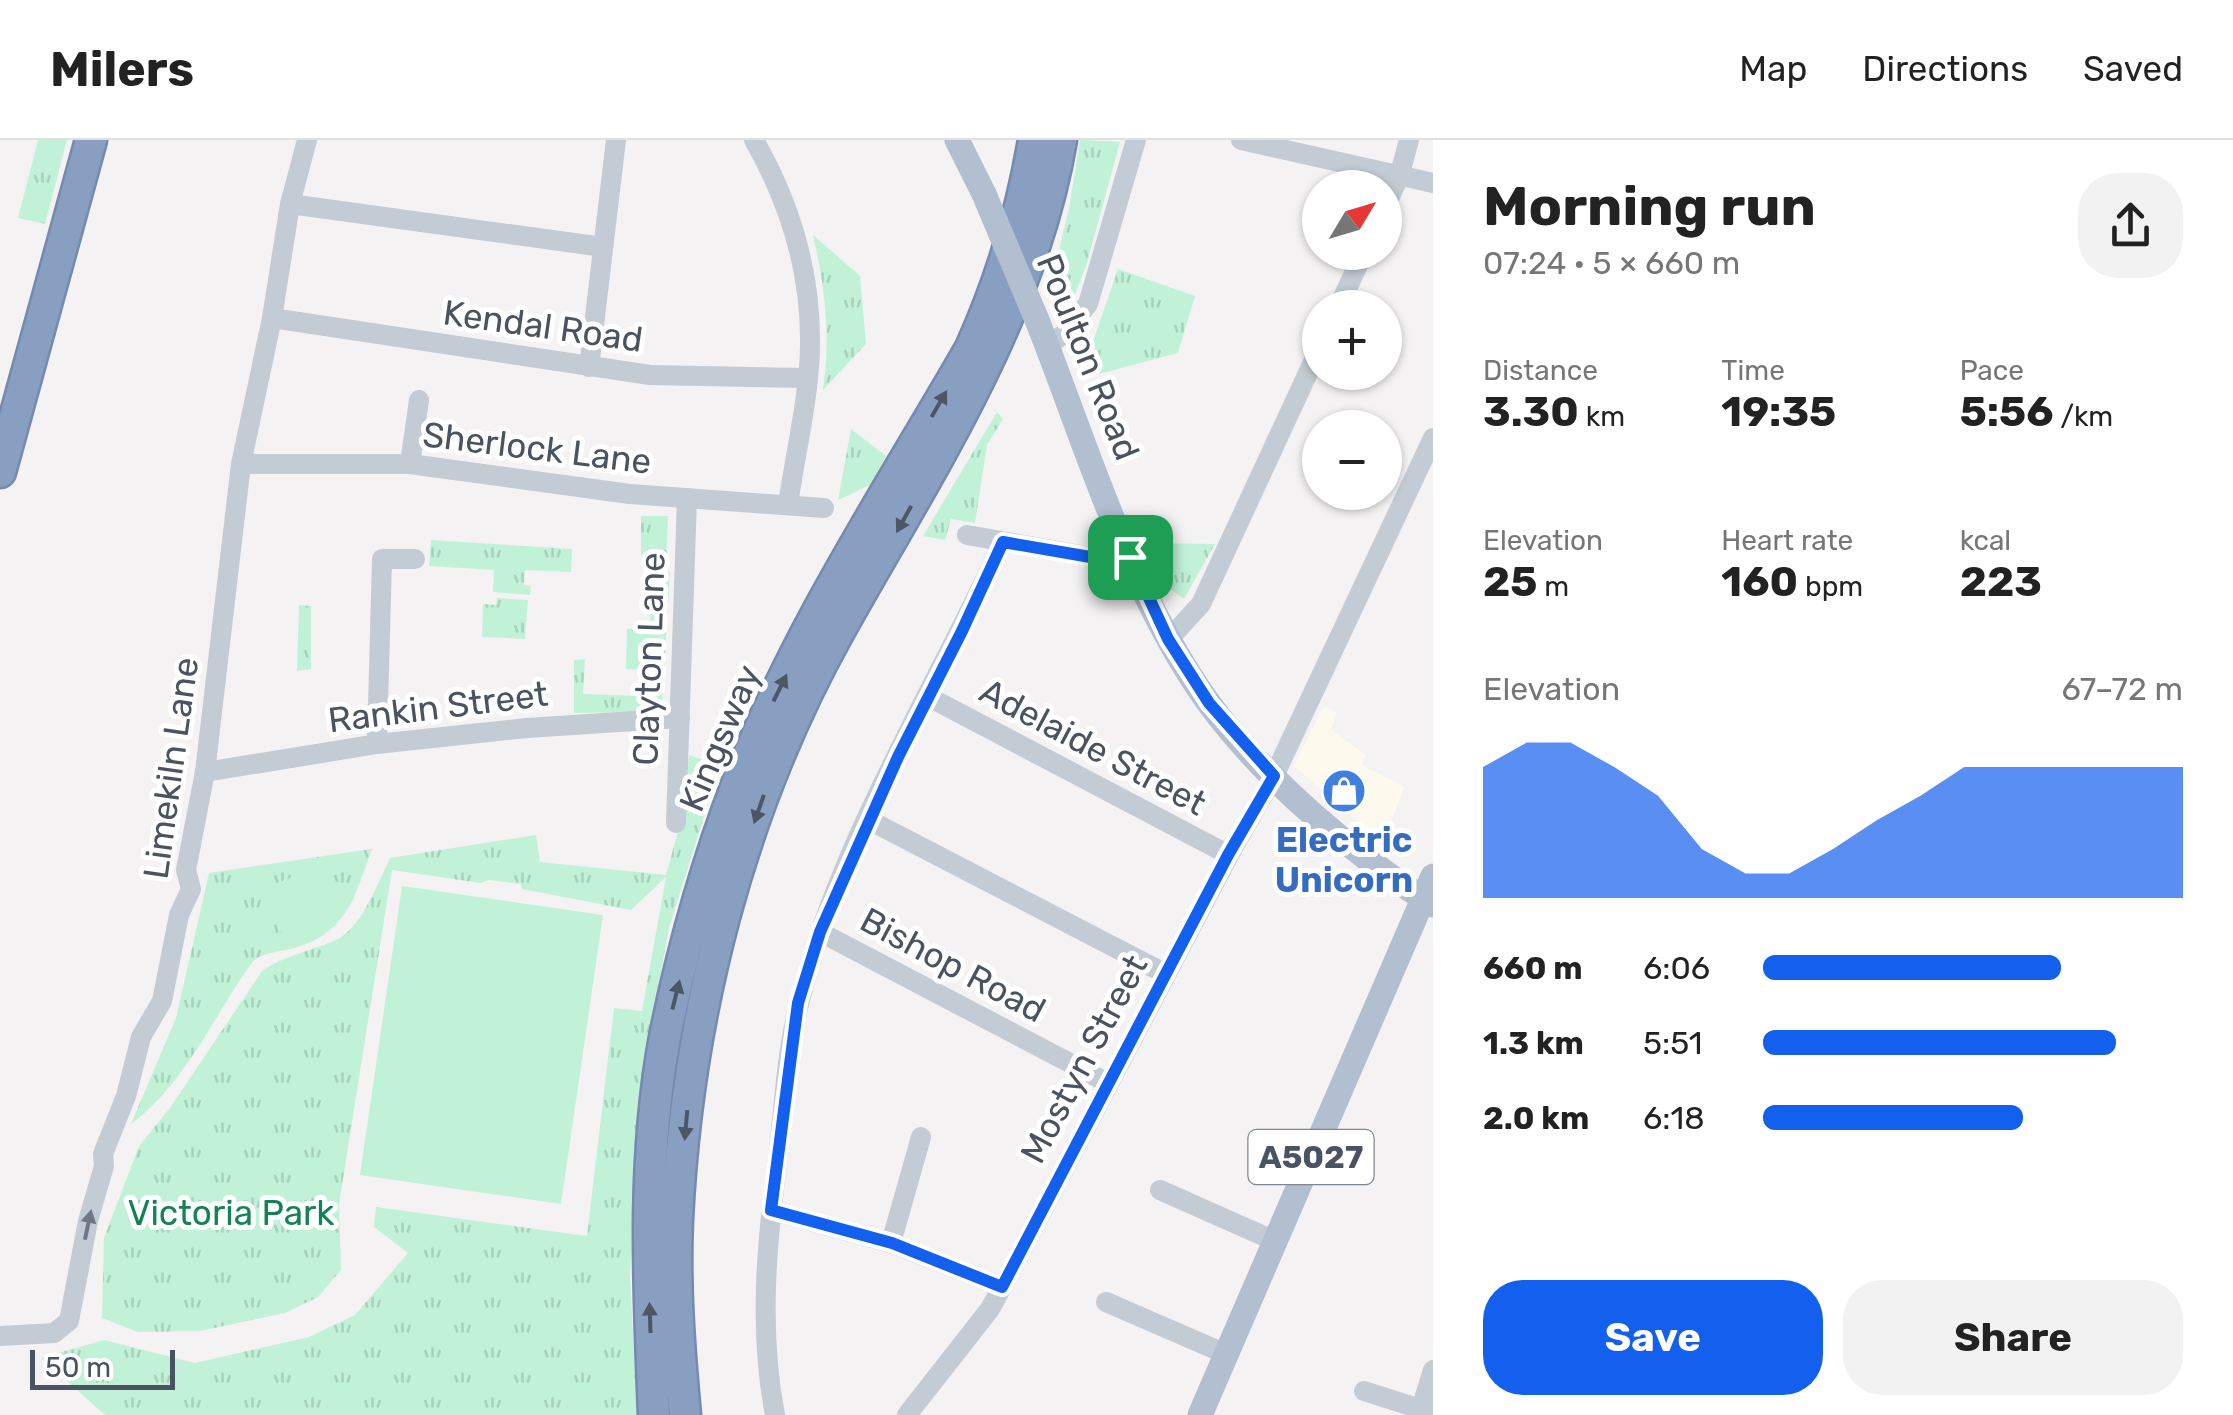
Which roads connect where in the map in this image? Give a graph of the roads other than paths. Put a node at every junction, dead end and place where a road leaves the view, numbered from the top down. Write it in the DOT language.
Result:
graph roads {
  1 [pos="90,140"];
  2 [pos="307,140"];
  3 [pos="616,140"];
  4 [pos="754,140"];
  5 [pos="957,140"];
  6 [pos="1034,140"];
  7 [pos="1061,140"];
  8 [pos="1136,140"];
  9 [pos="1242,140"];
  10 [pos="1409,140"];
  11 [pos="1368,170"];
  12 [pos="1400,170"];
  13 [pos="1402,178"];
  14 [pos="1433,183"];
  15 [pos="290,204"];
  16 [pos="603,248"];
  17 [pos="272,318"];
  18 [pos="1047,346"];
  19 [pos="589,368"];
  20 [pos="806,378"];
  21 [pos="1302,386"];
  22 [pos="418,400"];
  23 [pos="1433,438"];
  24 [pos="241,464"];
  25 [pos="410,464"];
  26 [pos="0,472"];
  27 [pos="686,498"];
  28 [pos="788,504"];
  29 [pos="824,508"];
  30 [pos="966,535"];
  31 [pos="1003,542"];
  32 [pos="1130,557"];
  33 [pos="416,559"];
  34 [pos="1168,639"];
  35 [pos="927,696"];
  36 [pos="680,718"];
  37 [pos="377,744"];
  38 [pos="205,772"];
  39 [pos="1274,776"];
  40 [pos="869,820"];
  41 [pos="676,823"];
  42 [pos="1228,855"];
  43 [pos="1430,893"];
  44 [pos="820,932"];
  45 [pos="1166,974"];
  46 [pos="1108,1083"];
  47 [pos="922,1137"];
  48 [pos="1160,1190"];
  49 [pos="771,1210"];
  50 [pos="1275,1242"];
  51 [pos="892,1243"];
  52 [pos="1002,1287"];
  53 [pos="1106,1302"];
  54 [pos="0,1336"];
  55 [pos="1226,1354"];
  56 [pos="1433,1370"];
  57 [pos="1364,1391"];
  58 [pos="1427,1411"];
  59 [pos="654,1415"];
  60 [pos="685,1415"];
  61 [pos="776,1415"];
  62 [pos="907,1415"];
  63 [pos="1200,1415"];
  1 -- 26 [label="highway"];
  2 -- 15 [label="street, Limekiln Lane"];
  3 -- 16 [label="street"];
  4 -- 20 [label="street"];
  5 -- 18 [label="main road, Poulton Road, bridge"];
  59 -- 6 [label="highway, Kingsway, one-way"];
  7 -- 60 [label="highway, Kingsway, one-way"];
  8 -- 18 [label="street"];
  9 -- 11 [label="street"];
  10 -- 12 [label="street"];
  13 -- 14 [label="street"];
  15 -- 16 [label="street"];
  15 -- 17 [label="street, Limekiln Lane"];
  16 -- 19 [label="street"];
  17 -- 19 [label="street, Kendal Road"];
  17 -- 24 [label="street, Limekiln Lane"];
  18 -- 32 [label="main road, Poulton Road"];
  19 -- 20 [label="street, Kendal Road"];
  20 -- 28 [label="street"];
  21 -- 34 [label="street"];
  22 -- 25 [label="street"];
  23 -- 39 [label="street, Mostyn Street"];
  24 -- 25 [label="street, Sherlock Lane"];
  24 -- 38 [label="street, Limekiln Lane"];
  25 -- 27 [label="street, Sherlock Lane"];
  27 -- 28 [label="street, Sherlock Lane"];
  27 -- 36 [label="street, Clayton Lane"];
  28 -- 29 [label="street, Sherlock Lane"];
  30 -- 31 [label="street"];
  31 -- 32 [label="street"];
  31 -- 35 [label="street"];
  32 -- 34 [label="main road, Poulton Road"];
  33 -- 37 [label="street"];
  34 -- 39 [label="main road, Poulton Road"];
  35 -- 40 [label="street"];
  35 -- 42 [label="street, Adelaide Street"];
  36 -- 37 [label="street, Rankin Street"];
  36 -- 41 [label="street, Clayton Lane"];
  37 -- 38 [label="street, Rankin Street"];
  54 -- 38 [label="street, Limekiln Lane, one-way"];
  39 -- 42 [label="street, Mostyn Street"];
  39 -- 43 [label="main road, Poulton Road"];
  40 -- 44 [label="street"];
  40 -- 45 [label="street"];
  42 -- 45 [label="street, Mostyn Street"];
  43 -- 50 [label="main road, A5027"];
  44 -- 46 [label="street, Bishop Road"];
  44 -- 49 [label="street"];
  45 -- 46 [label="street, Mostyn Street"];
  46 -- 52 [label="street, Mostyn Street"];
  47 -- 51 [label="street"];
  48 -- 50 [label="street"];
  49 -- 51 [label="street"];
  49 -- 61 [label="street"];
  50 -- 55 [label="main road, A5027"];
  51 -- 52 [label="street"];
  52 -- 62 [label="street, Mostyn Street"];
  53 -- 55 [label="street"];
  55 -- 63 [label="main road, A5027"];
  56 -- 58 [label="street"];
  57 -- 58 [label="street"];
}
